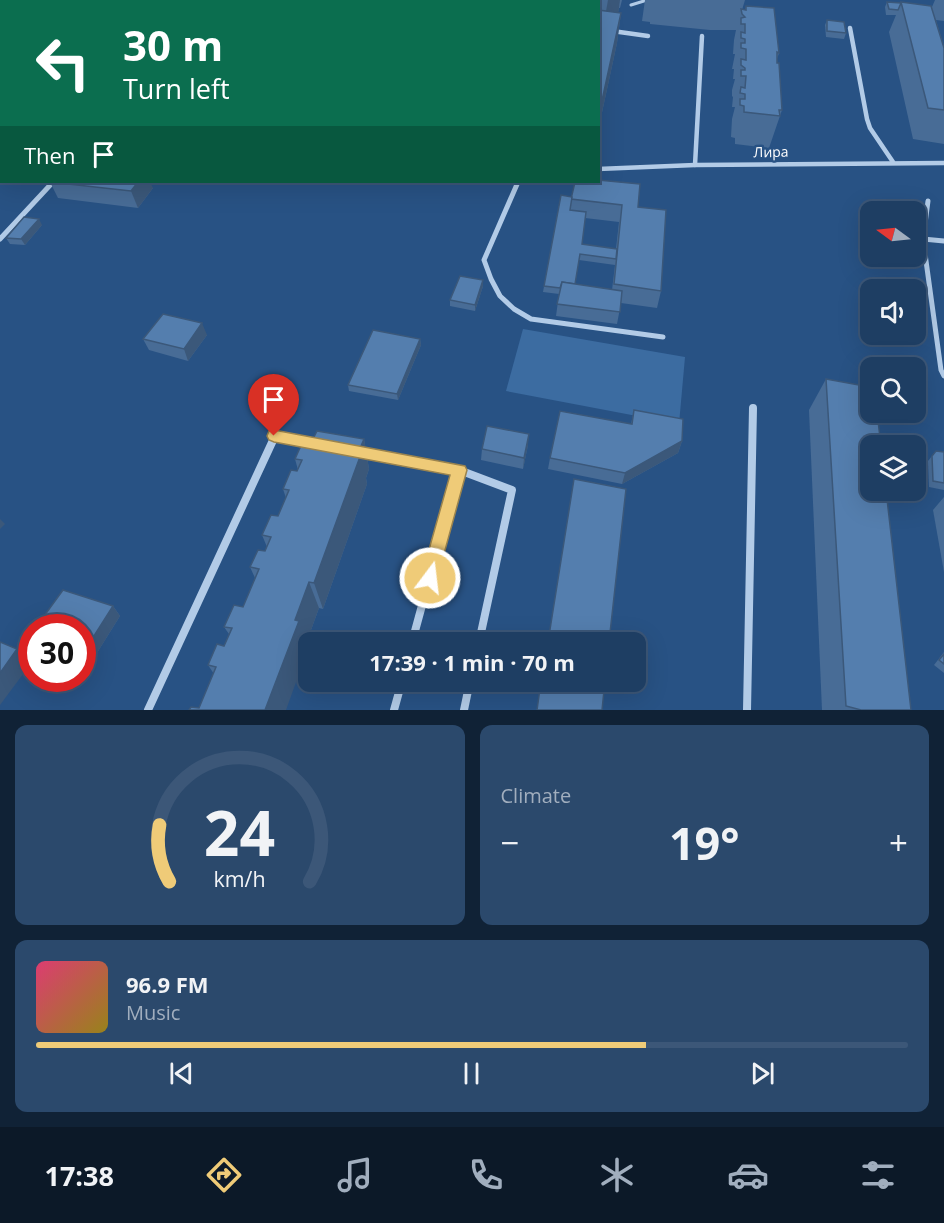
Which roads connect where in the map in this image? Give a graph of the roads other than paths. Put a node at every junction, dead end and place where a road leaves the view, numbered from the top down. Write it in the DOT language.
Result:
graph roads {
  1 [pos="647,0"];
  2 [pos="631,5"];
  3 [pos="850,28"];
  4 [pos="600,29"];
  5 [pos="648,36"];
  6 [pos="702,36"];
  7 [pos="893,162"];
  8 [pos="944,163"];
  9 [pos="695,165"];
  10 [pos="600,169"];
  11 [pos="52,183"];
  12 [pos="518,183"];
  13 [pos="928,201"];
  14 [pos="926,216"];
  15 [pos="0,239"];
  16 [pos="926,239"];
  17 [pos="944,242"];
  18 [pos="926,261"];
  19 [pos="663,337"];
  20 [pos="944,376"];
  21 [pos="753,408"];
  22 [pos="332,447"];
  23 [pos="355,451"];
  24 [pos="459,470"];
  25 [pos="415,632"];
  26 [pos="480,632"];
  27 [pos="399,692"];
  28 [pos="468,692"];
  29 [pos="148,710"];
  30 [pos="394,710"];
  31 [pos="464,710"];
  32 [pos="747,710"];
  1 -- 2 [label="lane"];
  3 -- 7 [label="street"];
  4 -- 5 [label="street"];
  6 -- 9 [label="street"];
  7 -- 8 [label="street, Лира"];
  7 -- 9 [label="street, Лира"];
  9 -- 10 [label="street, Лира"];
  11 -- 15 [label="street"];
  12 -- 19 [label="street"];
  13 -- 14 [label="street"];
  16 -- 17 [label="street"];
  18 -- 20 [label="street"];
  21 -- 32 [label="street"];
  22 -- 29 [label="street"];
  23 -- 24 [label="street"];
  24 -- 25 [label="street"];
  24 -- 26 [label="street"];
  27 -- 30 [label="street"];
  28 -- 31 [label="street"];
}
